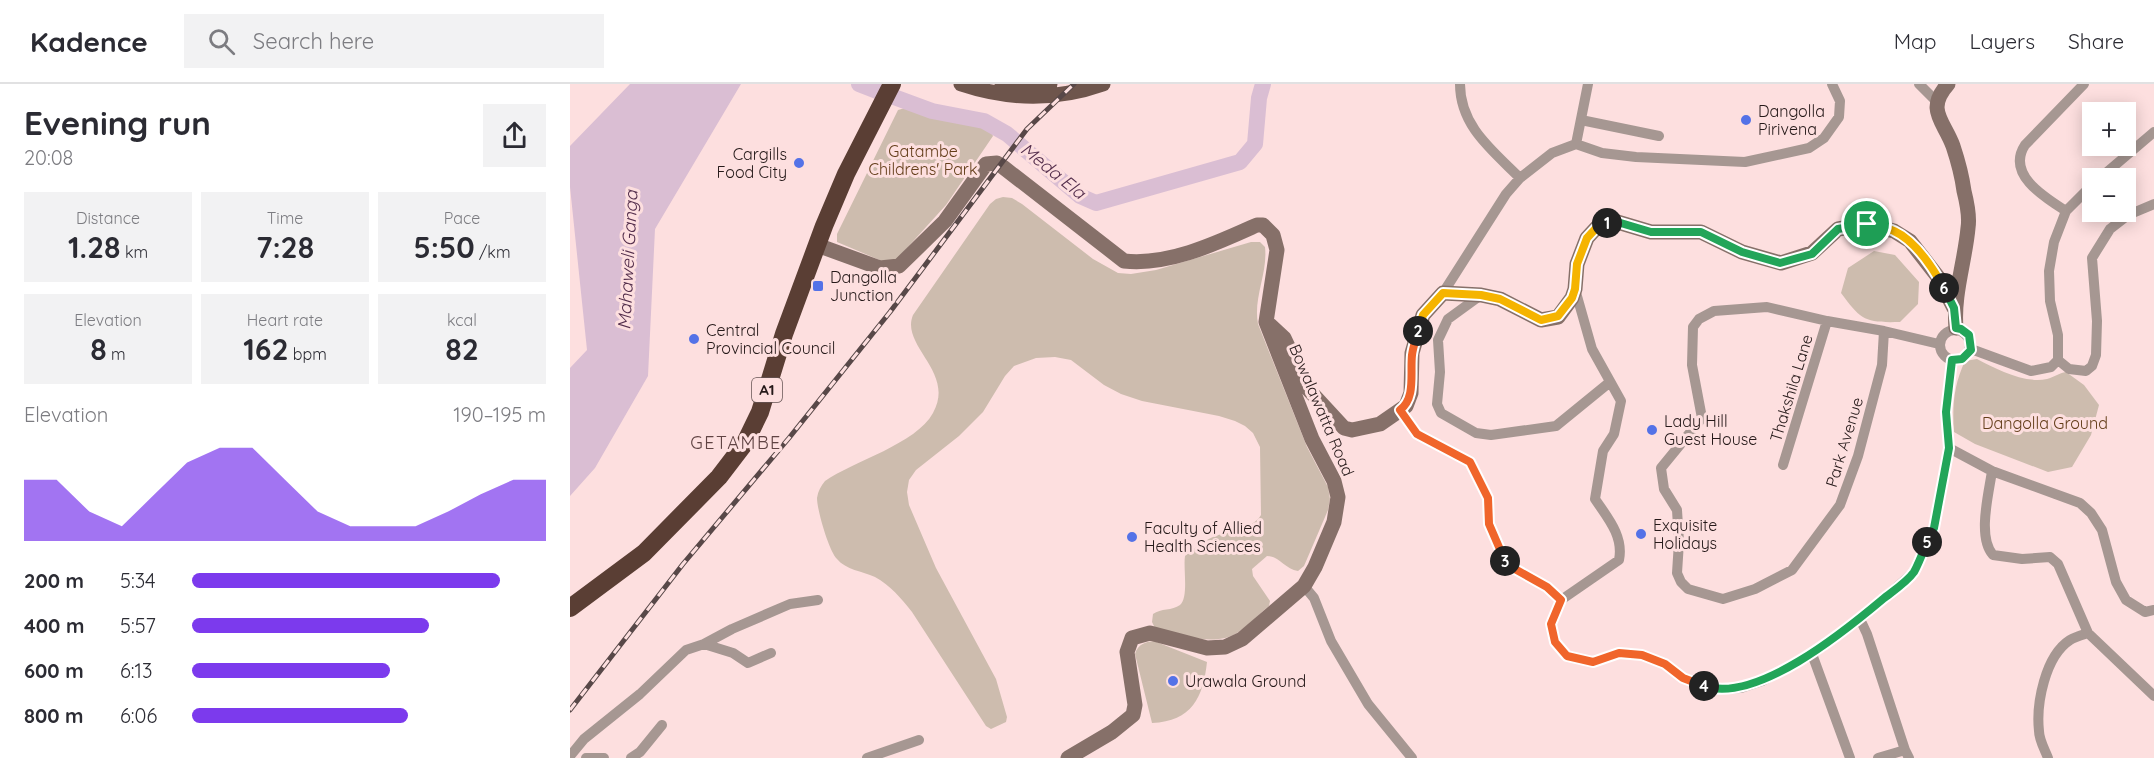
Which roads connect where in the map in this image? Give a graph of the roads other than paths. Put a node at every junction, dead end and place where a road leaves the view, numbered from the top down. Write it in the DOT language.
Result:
graph roads {
  1 [pos="961,84"];
  2 [pos="1002,84"];
  3 [pos="1050,84"];
  4 [pos="1103,84"];
  5 [pos="1460,84"];
  6 [pos="1588,84"];
  7 [pos="1832,84"];
  8 [pos="1919,84"];
  9 [pos="1948,84"];
  10 [pos="2084,84"];
  11 [pos="890,85"];
  12 [pos="1937,102"];
  13 [pos="1581,120"];
  14 [pos="2154,132"];
  15 [pos="1659,136"];
  16 [pos="1576,144"];
  17 [pos="2112,168"];
  18 [pos="1520,178"];
  19 [pos="2082,195"];
  20 [pos="2154,204"];
  21 [pos="2066,212"];
  22 [pos="817,245"];
  23 [pos="1575,289"];
  24 [pos="1443,293"];
  25 [pos="1481,295"];
  26 [pos="1954,308"];
  27 [pos="1827,321"];
  28 [pos="1266,322"];
  29 [pos="1956,328"];
  30 [pos="1884,331"];
  31 [pos="1939,344"];
  32 [pos="1971,350"];
  33 [pos="1952,360"];
  34 [pos="2058,360"];
  35 [pos="1610,382"];
  36 [pos="1400,410"];
  37 [pos="1949,448"];
  38 [pos="1783,465"];
  39 [pos="1992,471"];
  40 [pos="1304,586"];
  41 [pos="818,600"];
  42 [pos="1561,600"];
  43 [pos="570,608"];
  44 [pos="2154,610"];
  45 [pos="1860,619"];
  46 [pos="2088,633"];
  47 [pos="704,644"];
  48 [pos="771,653"];
  49 [pos="1812,654"];
  50 [pos="2154,696"];
  51 [pos="662,725"];
  52 [pos="919,740"];
  53 [pos="1907,754"];
  54 [pos="570,756"];
  55 [pos="1074,757"];
  56 [pos="585,758"];
  57 [pos="604,758"];
  58 [pos="631,758"];
  59 [pos="867,758"];
  60 [pos="1412,758"];
  61 [pos="1850,758"];
  62 [pos="1878,758"];
  63 [pos="2048,758"];
  1 -- 4 [label="main road"];
  2 -- 3 [label="main road"];
  5 -- 18 [label="street"];
  6 -- 13 [label="street"];
  7 -- 16 [label="street"];
  8 -- 12 [label="street"];
  9 -- 12 [label="street"];
  10 -- 21 [label="street"];
  11 -- 22 [label="highway, A1"];
  12 -- 26 [label="street"];
  13 -- 15 [label="street"];
  13 -- 16 [label="street"];
  14 -- 17 [label="street"];
  16 -- 18 [label="street"];
  18 -- 24 [label="street"];
  19 -- 21 [label="street"];
  20 -- 34 [label="street"];
  21 -- 34 [label="street"];
  22 -- 28 [label="street"];
  22 -- 43 [label="highway, A1"];
  23 -- 25 [label="street"];
  23 -- 26 [label="street"];
  23 -- 35 [label="street"];
  24 -- 25 [label="street"];
  24 -- 36 [label="street"];
  25 -- 35 [label="street"];
  26 -- 29 [label="street"];
  27 -- 30 [label="street, Park Avenue"];
  27 -- 30 [label="street, Park Avenue"];
  27 -- 38 [label="street, Thakshila Lane"];
  28 -- 36 [label="street"];
  28 -- 40 [label="street, Bowalawatta Road"];
  29 -- 31 [label="street"];
  29 -- 32 [label="street"];
  30 -- 31 [label="street"];
  31 -- 33 [label="street"];
  32 -- 33 [label="street"];
  32 -- 34 [label="street"];
  33 -- 37 [label="street"];
  35 -- 42 [label="street"];
  36 -- 42 [label="street"];
  37 -- 39 [label="street"];
  37 -- 45 [label="street"];
  39 -- 44 [label="street"];
  39 -- 46 [label="street"];
  40 -- 55 [label="street, Bowalawatta Road"];
  40 -- 60 [label="street"];
  41 -- 47 [label="street"];
  42 -- 49 [label="street"];
  45 -- 49 [label="street"];
  45 -- 53 [label="street"];
  46 -- 50 [label="street"];
  46 -- 63 [label="street"];
  47 -- 48 [label="street"];
  47 -- 54 [label="street"];
  49 -- 61 [label="street"];
  51 -- 58 [label="street"];
  52 -- 59 [label="street"];
  53 -- 62 [label="street"];
  56 -- 57 [label="street"];
}
